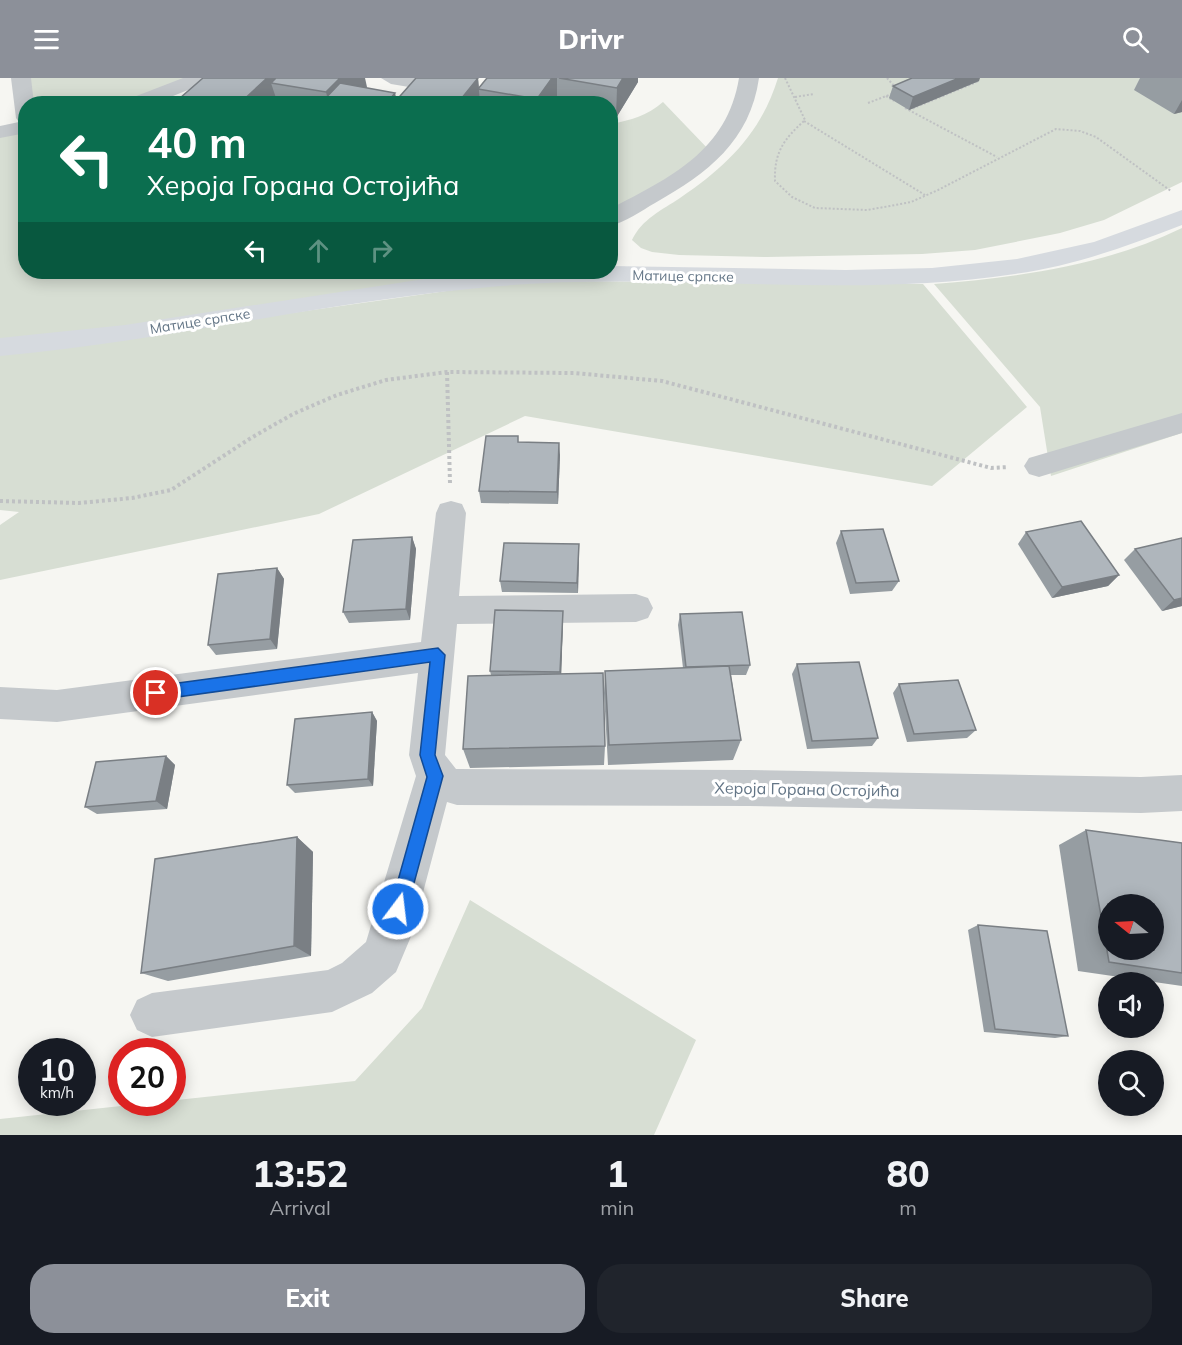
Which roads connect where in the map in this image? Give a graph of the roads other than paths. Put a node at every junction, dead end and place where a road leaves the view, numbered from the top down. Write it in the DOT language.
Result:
graph roads {
  1 [pos="201,78"];
  2 [pos="390,78"];
  3 [pos="749,78"];
  4 [pos="25,79"];
  5 [pos="0,83"];
  6 [pos="482,94"];
  7 [pos="25,96"];
  8 [pos="154,96"];
  9 [pos="18,129"];
  10 [pos="0,132"];
  11 [pos="618,214"];
  12 [pos="1182,217"];
  13 [pos="618,260"];
  14 [pos="618,274"];
  15 [pos="652,275"];
  16 [pos="459,279"];
  17 [pos="492,279"];
  18 [pos="440,286"];
  19 [pos="0,347"];
  20 [pos="1182,423"];
  21 [pos="1039,466"];
  22 [pos="451,513"];
  23 [pos="636,608"];
  24 [pos="443,610"];
  25 [pos="438,655"];
  26 [pos="0,703"];
  27 [pos="435,776"];
  28 [pos="1182,793"];
  29 [pos="152,1015"];
  1 -- 8 [label="street"];
  2 -- 6 [label="street"];
  3 -- 11 [label="street"];
  4 -- 5 [label="street"];
  4 -- 7 [label="street"];
  9 -- 10 [label="street"];
  12 -- 15 [label="main road, Матице српске"];
  13 -- 15 [label="main road"];
  14 -- 15 [label="main road, Матице српске"];
  16 -- 18 [label="main road"];
  17 -- 18 [label="main road, Матице српске"];
  18 -- 19 [label="main road, Матице српске"];
  20 -- 21 [label="street"];
  22 -- 24 [label="street"];
  23 -- 24 [label="street"];
  24 -- 25 [label="street"];
  25 -- 26 [label="street"];
  25 -- 27 [label="street"];
  27 -- 28 [label="street, Хероја Горана Остојића"];
  27 -- 29 [label="street"];
}
